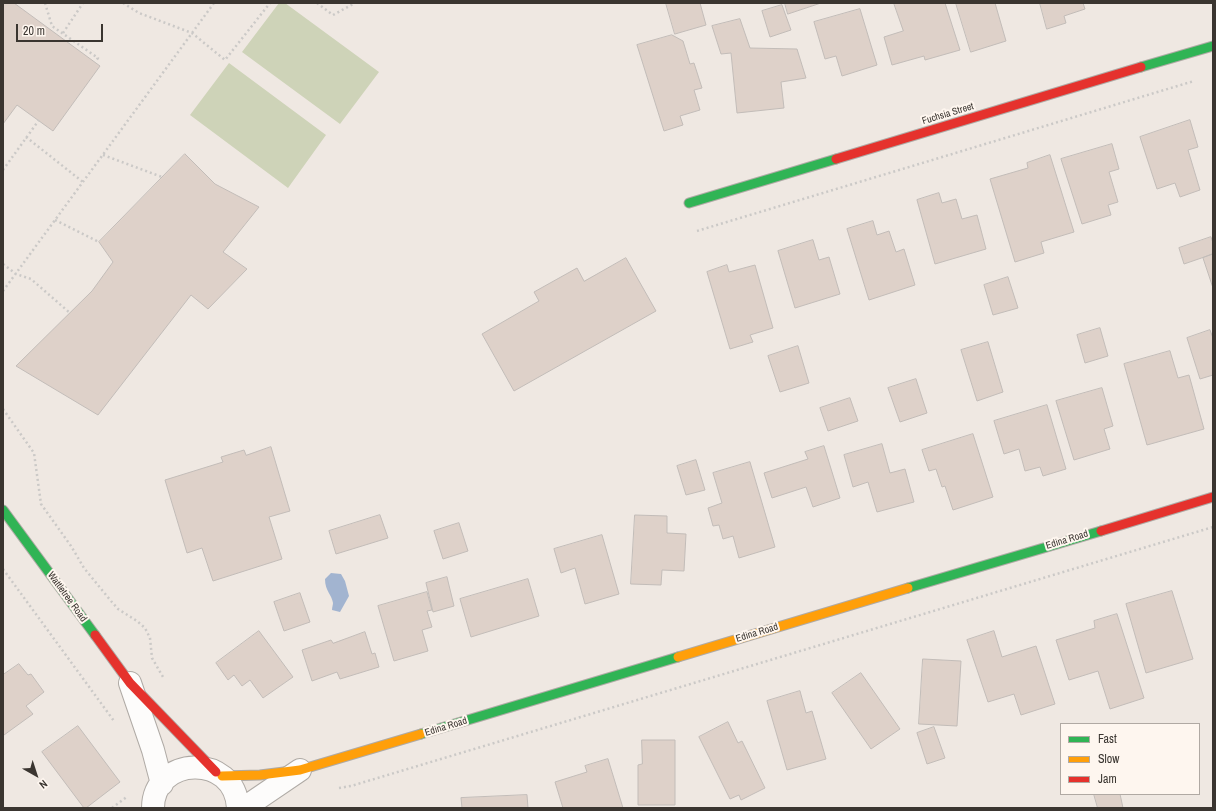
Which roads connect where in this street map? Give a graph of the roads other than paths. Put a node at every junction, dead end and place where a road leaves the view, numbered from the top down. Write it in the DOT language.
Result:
graph roads {
  1 [pos="1213,46"];
  2 [pos="689,203"];
  3 [pos="1213,496"];
  4 [pos="3,510"];
  5 [pos="130,683"];
  6 [pos="300,770"];
  7 [pos="219,774"];
  8 [pos="149,797"];
  9 [pos="238,808"];
  10 [pos="244,808"];
  1 -- 2 [label="street, Fuchsia Street"];
  3 -- 6 [label="street, Edina Road"];
  4 -- 5 [label="street, Wattletree Road"];
  5 -- 7 [label="street, Wattletree Road"];
  5 -- 8 [label="street, Wattletree Road"];
  6 -- 7 [label="street, Edina Road"];
  6 -- 10 [label="street, Edina Road"];
  7 -- 8 [label="street"];
  7 -- 9 [label="street"];
}
